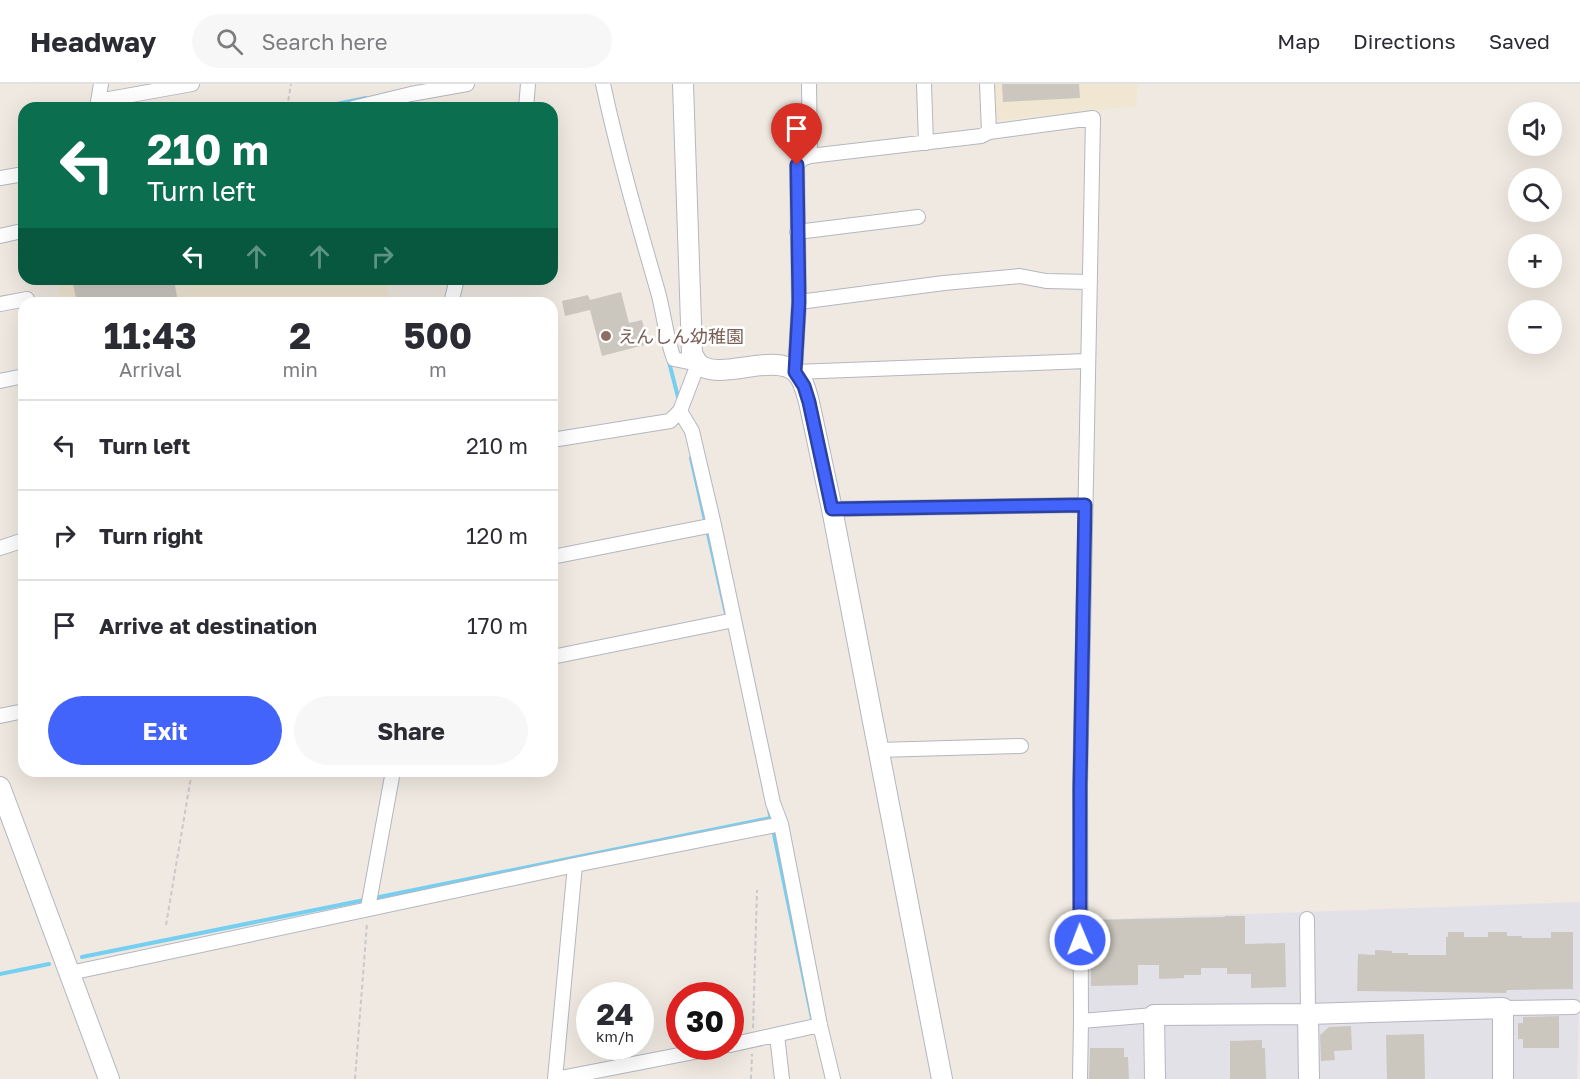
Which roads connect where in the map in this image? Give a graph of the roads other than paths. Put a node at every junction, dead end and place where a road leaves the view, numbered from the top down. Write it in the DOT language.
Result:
graph roads {
  1 [pos="101,84"];
  2 [pos="192,84"];
  3 [pos="467,84"];
  4 [pos="528,84"];
  5 [pos="603,84"];
  6 [pos="684,84"];
  7 [pos="809,84"];
  8 [pos="924,84"];
  9 [pos="987,84"];
  10 [pos="98,102"];
  11 [pos="107,102"];
  12 [pos="378,102"];
  13 [pos="526,102"];
  14 [pos="989,132"];
  15 [pos="926,143"];
  16 [pos="810,156"];
  17 [pos="18,175"];
  18 [pos="0,178"];
  19 [pos="918,217"];
  20 [pos="18,232"];
  21 [pos="797,232"];
  22 [pos="0,236"];
  23 [pos="1090,282"];
  24 [pos="18,301"];
  25 [pos="799,302"];
  26 [pos="0,304"];
  27 [pos="1087,361"];
  28 [pos="698,364"];
  29 [pos="795,372"];
  30 [pos="18,377"];
  31 [pos="0,381"];
  32 [pos="680,411"];
  33 [pos="558,439"];
  34 [pos="1085,505"];
  35 [pos="832,509"];
  36 [pos="714,525"];
  37 [pos="18,542"];
  38 [pos="0,548"];
  39 [pos="558,557"];
  40 [pos="734,620"];
  41 [pos="558,656"];
  42 [pos="18,712"];
  43 [pos="0,716"];
  44 [pos="1021,746"];
  45 [pos="878,750"];
  46 [pos="392,777"];
  47 [pos="1,792"];
  48 [pos="781,824"];
  49 [pos="575,865"];
  50 [pos="368,908"];
  51 [pos="1307,919"];
  52 [pos="70,973"];
  53 [pos="1574,1007"];
  54 [pos="1503,1008"];
  55 [pos="1308,1014"];
  56 [pos="1154,1015"];
  57 [pos="1082,1021"];
  58 [pos="820,1025"];
  59 [pos="777,1035"];
  60 [pos="744,1043"];
  61 [pos="666,1057"];
  62 [pos="109,1079"];
  63 [pos="555,1079"];
  64 [pos="782,1079"];
  65 [pos="833,1079"];
  66 [pos="942,1079"];
  67 [pos="1080,1079"];
  68 [pos="1155,1079"];
  69 [pos="1309,1079"];
  70 [pos="1503,1079"];
  1 -- 10 [label="street"];
  2 -- 11 [label="street"];
  3 -- 12 [label="street"];
  4 -- 13 [label="street"];
  5 -- 28 [label="street"];
  6 -- 28 [label="street"];
  7 -- 16 [label="street"];
  8 -- 15 [label="street"];
  9 -- 14 [label="street"];
  14 -- 15 [label="street"];
  14 -- 23 [label="street"];
  15 -- 16 [label="street"];
  16 -- 21 [label="street"];
  17 -- 18 [label="street"];
  19 -- 21 [label="street"];
  20 -- 22 [label="street"];
  21 -- 25 [label="street"];
  23 -- 25 [label="street"];
  23 -- 27 [label="street"];
  24 -- 26 [label="street"];
  25 -- 29 [label="street"];
  27 -- 29 [label="street"];
  27 -- 34 [label="street"];
  28 -- 29 [label="street"];
  28 -- 32 [label="street"];
  29 -- 35 [label="street"];
  30 -- 31 [label="street"];
  32 -- 33 [label="street"];
  32 -- 36 [label="street"];
  34 -- 35 [label="street"];
  34 -- 57 [label="street"];
  35 -- 45 [label="street"];
  36 -- 39 [label="street"];
  36 -- 40 [label="street"];
  37 -- 38 [label="street"];
  40 -- 41 [label="street"];
  40 -- 48 [label="street"];
  42 -- 43 [label="street"];
  44 -- 45 [label="street"];
  45 -- 66 [label="street"];
  46 -- 50 [label="street"];
  47 -- 52 [label="street"];
  48 -- 49 [label="street"];
  48 -- 58 [label="street"];
  49 -- 50 [label="street"];
  49 -- 63 [label="street"];
  50 -- 52 [label="street"];
  51 -- 55 [label="street"];
  52 -- 62 [label="street"];
  53 -- 54 [label="street"];
  54 -- 55 [label="street"];
  54 -- 70 [label="street"];
  55 -- 56 [label="street"];
  55 -- 69 [label="street"];
  56 -- 57 [label="street"];
  56 -- 68 [label="street"];
  57 -- 67 [label="street"];
  58 -- 59 [label="street"];
  58 -- 65 [label="street"];
  59 -- 60 [label="street"];
  59 -- 64 [label="street"];
  61 -- 63 [label="street"];
}
